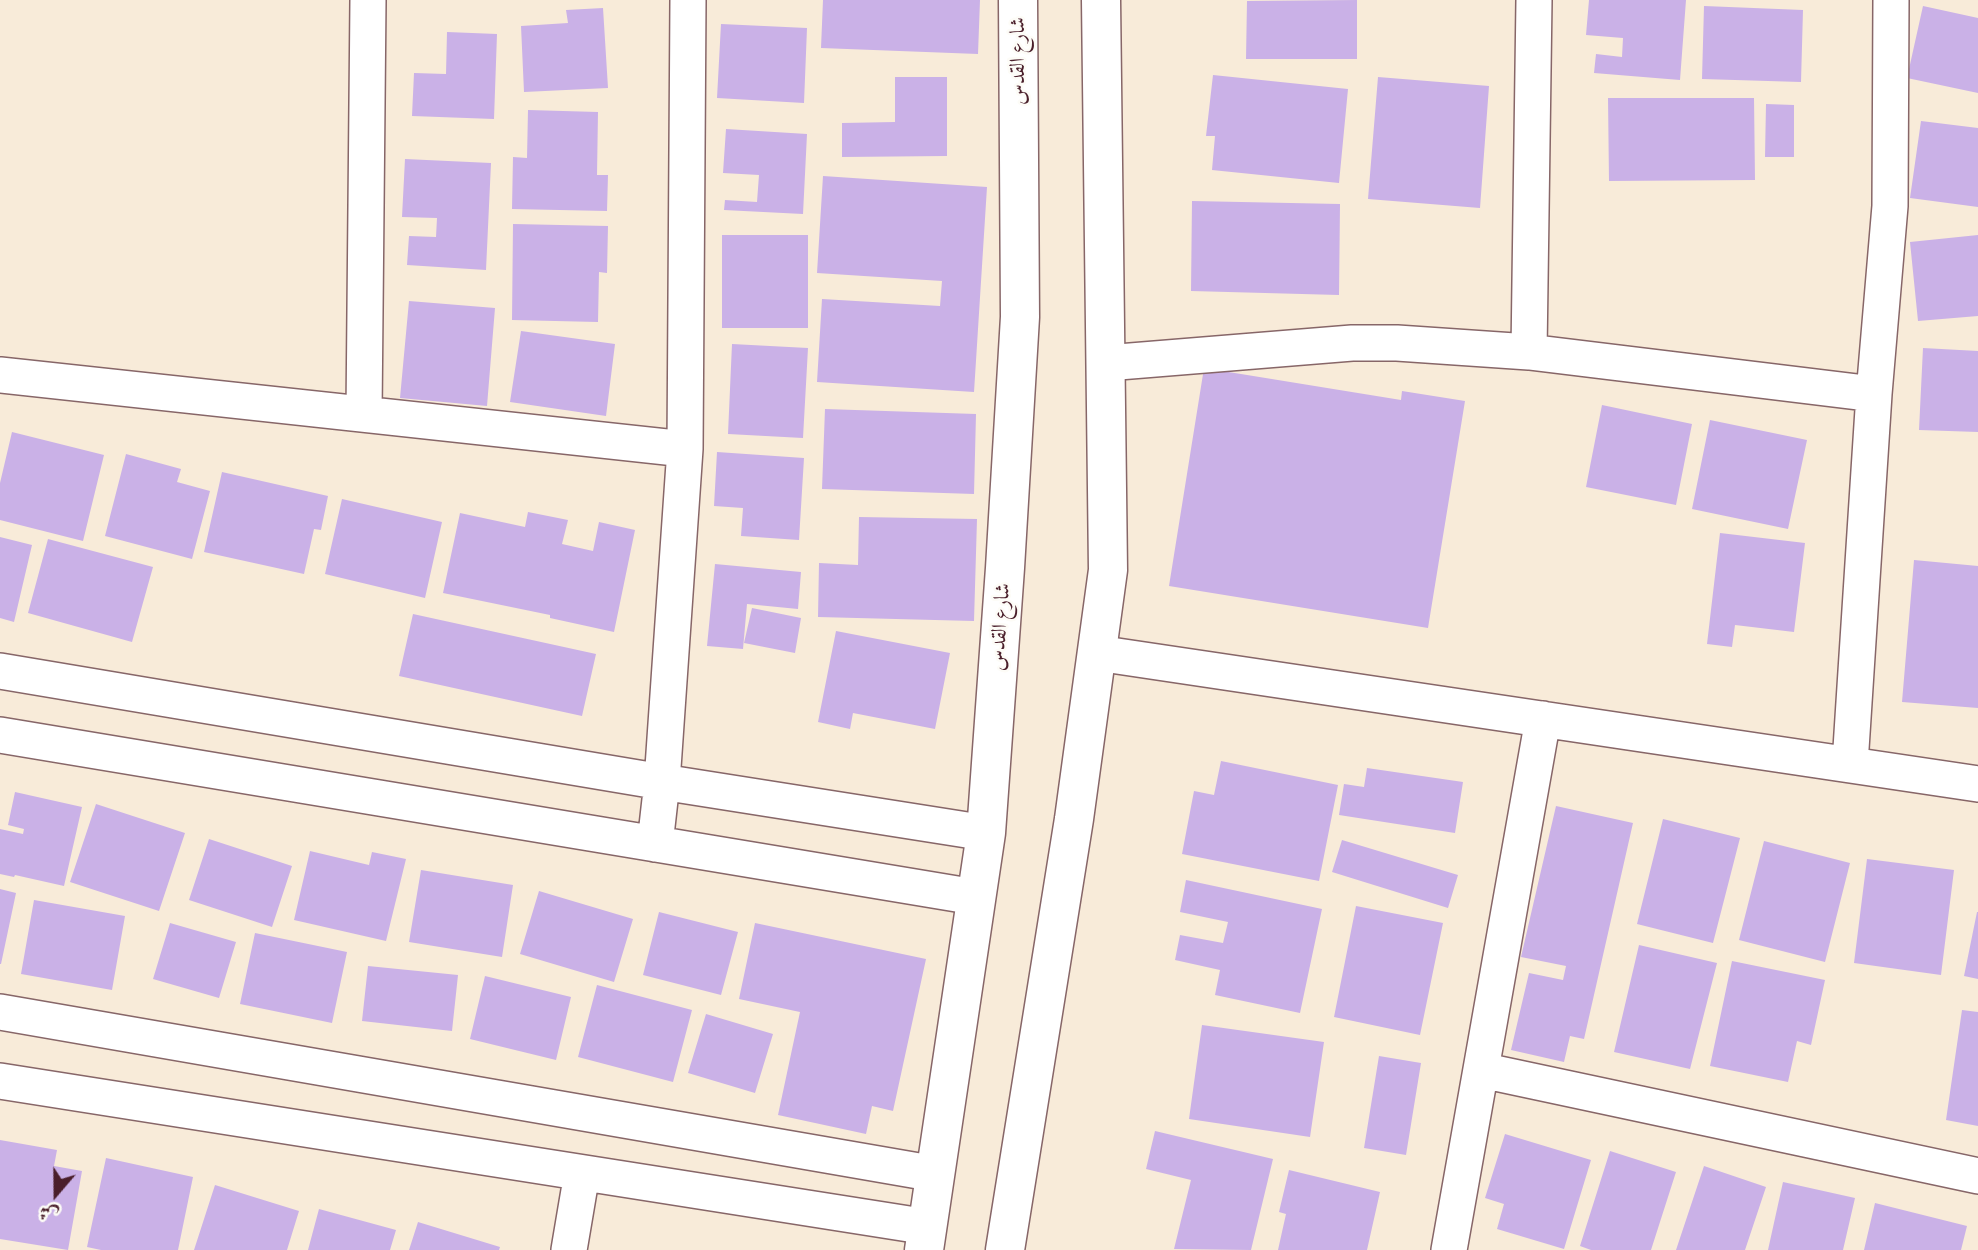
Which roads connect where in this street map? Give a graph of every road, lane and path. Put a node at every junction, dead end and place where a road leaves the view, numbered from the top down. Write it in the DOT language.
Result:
graph roads {
  1 [pos="368,0"];
  2 [pos="688,0"];
  3 [pos="1018,0"];
  4 [pos="1101,0"];
  5 [pos="1534,0"];
  6 [pos="1891,0"];
  7 [pos="1529,352"];
  8 [pos="1106,363"];
  9 [pos="0,375"];
  10 [pos="1874,394"];
  11 [pos="364,414"];
  12 [pos="685,449"];
  13 [pos="1097,653"];
  14 [pos="0,671"];
  15 [pos="1543,719"];
  16 [pos="0,735"];
  17 [pos="1850,764"];
  18 [pos="662,782"];
  19 [pos="1978,784"];
  20 [pos="986,833"];
  21 [pos="655,844"];
  22 [pos="975,897"];
  23 [pos="0,1012"];
  24 [pos="1481,1070"];
  25 [pos="0,1082"];
  26 [pos="582,1173"];
  27 [pos="936,1174"];
  28 [pos="1978,1177"];
  29 [pos="926,1238"];
  30 [pos="569,1250"];
  31 [pos="1005,1250"];
  32 [pos="1449,1250"];
  1 -- 11 [label="street"];
  2 -- 12 [label="street"];
  3 -- 20 [label="main road, شارع القدس"];
  4 -- 8 [label="main road"];
  5 -- 7 [label="street"];
  6 -- 10 [label="street"];
  7 -- 8 [label="street"];
  7 -- 10 [label="street"];
  8 -- 13 [label="main road"];
  9 -- 11 [label="street"];
  10 -- 17 [label="street"];
  11 -- 12 [label="street"];
  12 -- 18 [label="street"];
  13 -- 15 [label="street"];
  13 -- 31 [label="main road"];
  14 -- 18 [label="street"];
  15 -- 17 [label="street"];
  15 -- 24 [label="street"];
  16 -- 21 [label="street"];
  17 -- 19 [label="street"];
  18 -- 20 [label="street"];
  18 -- 21 [label="street"];
  20 -- 22 [label="main road, شارع القدس"];
  21 -- 22 [label="street"];
  22 -- 27 [label="main road, شارع القدس"];
  23 -- 27 [label="street"];
  24 -- 28 [label="street"];
  24 -- 32 [label="street"];
  25 -- 26 [label="street"];
  26 -- 29 [label="street"];
  26 -- 30 [label="street"];
  27 -- 29 [label="main road, شارع القدس"];
}
